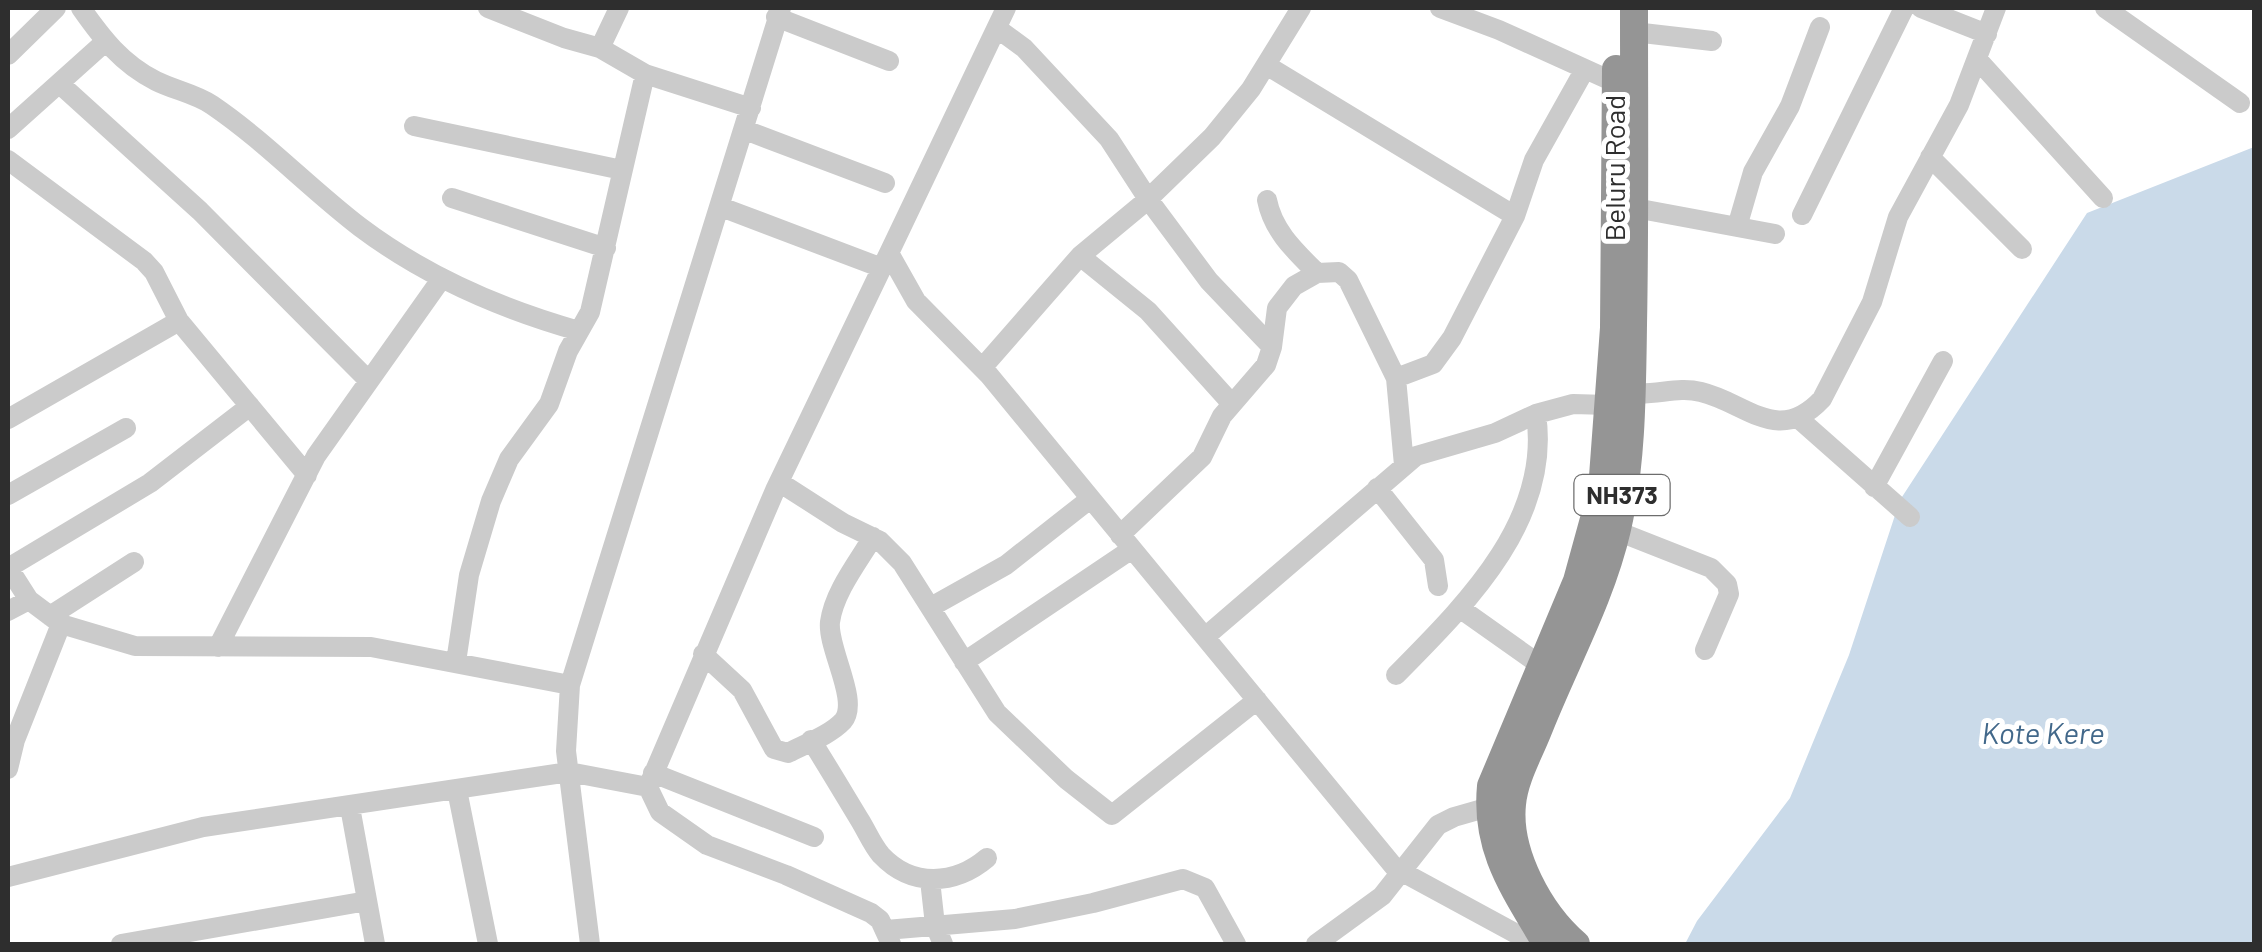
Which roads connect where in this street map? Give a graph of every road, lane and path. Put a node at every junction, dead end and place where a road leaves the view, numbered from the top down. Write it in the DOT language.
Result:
graph roads {
  1 [pos="56,8"];
  2 [pos="81,8"];
  3 [pos="488,8"];
  4 [pos="619,8"];
  5 [pos="1006,8"];
  6 [pos="1300,8"];
  7 [pos="1440,8"];
  8 [pos="1616,8"];
  9 [pos="1904,8"];
  10 [pos="1921,8"];
  11 [pos="1996,8"];
  12 [pos="2105,8"];
  13 [pos="779,12"];
  14 [pos="1634,20"];
  15 [pos="1820,28"];
  16 [pos="998,29"];
  17 [pos="1987,34"];
  18 [pos="1712,41"];
  19 [pos="105,42"];
  20 [pos="600,48"];
  21 [pos="8,56"];
  22 [pos="1977,59"];
  23 [pos="888,61"];
  24 [pos="1266,65"];
  25 [pos="1585,69"];
  26 [pos="645,74"];
  27 [pos="1616,83"];
  28 [pos="61,85"];
  29 [pos="2240,103"];
  30 [pos="751,108"];
  31 [pos="414,126"];
  32 [pos="8,128"];
  33 [pos="745,130"];
  34 [pos="1930,157"];
  35 [pos="8,160"];
  36 [pos="622,170"];
  37 [pos="884,183"];
  38 [pos="452,198"];
  39 [pos="2103,198"];
  40 [pos="1148,199"];
  41 [pos="1267,200"];
  42 [pos="721,208"];
  43 [pos="1636,208"];
  44 [pos="1802,215"];
  45 [pos="1515,216"];
  46 [pos="1737,227"];
  47 [pos="1775,234"];
  48 [pos="606,248"];
  49 [pos="2022,249"];
  50 [pos="1080,256"];
  51 [pos="885,260"];
  52 [pos="1316,273"];
  53 [pos="442,278"];
  54 [pos="180,321"];
  55 [pos="579,331"];
  56 [pos="1272,347"];
  57 [pos="1942,361"];
  58 [pos="982,368"];
  59 [pos="1396,378"];
  60 [pos="369,381"];
  61 [pos="1620,399"];
  62 [pos="1232,404"];
  63 [pos="250,406"];
  64 [pos="1536,414"];
  65 [pos="1798,418"];
  66 [pos="8,419"];
  67 [pos="126,428"];
  68 [pos="1404,465"];
  69 [pos="307,475"];
  70 [pos="779,482"];
  71 [pos="1874,487"];
  72 [pos="1377,488"];
  73 [pos="8,495"];
  74 [pos="1090,499"];
  75 [pos="1910,517"];
  76 [pos="1617,531"];
  77 [pos="873,537"];
  78 [pos="1126,542"];
  79 [pos="134,562"];
  80 [pos="8,568"];
  81 [pos="1438,586"];
  82 [pos="28,600"];
  83 [pos="930,607"];
  84 [pos="1461,609"];
  85 [pos="8,611"];
  86 [pos="55,620"];
  87 [pos="1205,637"];
  88 [pos="218,647"];
  89 [pos="1705,650"];
  90 [pos="703,654"];
  91 [pos="456,662"];
  92 [pos="964,662"];
  93 [pos="1540,665"];
  94 [pos="1396,674"];
  95 [pos="570,685"];
  96 [pos="1258,700"];
  97 [pos="811,740"];
  98 [pos="8,769"];
  99 [pos="569,772"];
  100 [pos="651,780"];
  101 [pos="457,790"];
  102 [pos="350,807"];
  103 [pos="1489,807"];
  104 [pos="814,837"];
  105 [pos="987,858"];
  106 [pos="1403,873"];
  107 [pos="8,877"];
  108 [pos="930,880"];
  109 [pos="367,901"];
  110 [pos="939,935"];
  111 [pos="889,937"];
  112 [pos="1547,941"];
  113 [pos="122,944"];
  114 [pos="375,944"];
  115 [pos="488,944"];
  116 [pos="590,944"];
  117 [pos="1236,944"];
  118 [pos="1316,944"];
  119 [pos="1576,944"];
  1 -- 21 [label="street"];
  2 -- 19 [label="street"];
  3 -- 20 [label="street"];
  4 -- 20 [label="street"];
  5 -- 16 [label="street"];
  6 -- 24 [label="street"];
  7 -- 25 [label="street"];
  8 -- 27 [label="highway, Beluru Road / NH373"];
  9 -- 44 [label="street"];
  10 -- 17 [label="street"];
  11 -- 17 [label="street"];
  12 -- 29 [label="street"];
  13 -- 23 [label="street"];
  13 -- 30 [label="street"];
  14 -- 18 [label="street"];
  14 -- 43 [label="highway, NH373"];
  15 -- 46 [label="street"];
  16 -- 40 [label="street"];
  16 -- 51 [label="street"];
  17 -- 22 [label="street"];
  19 -- 28 [label="street"];
  19 -- 53 [label="street"];
  20 -- 26 [label="street"];
  22 -- 34 [label="street"];
  22 -- 39 [label="street"];
  24 -- 40 [label="street"];
  24 -- 45 [label="street"];
  25 -- 27 [label="street"];
  25 -- 45 [label="street"];
  26 -- 30 [label="street"];
  26 -- 36 [label="street"];
  27 -- 61 [label="highway, Beluru Road / NH373"];
  28 -- 32 [label="street"];
  28 -- 60 [label="street"];
  30 -- 33 [label="street"];
  31 -- 36 [label="street"];
  33 -- 37 [label="street"];
  33 -- 42 [label="street"];
  34 -- 49 [label="street"];
  34 -- 65 [label="street"];
  35 -- 54 [label="street"];
  36 -- 48 [label="street"];
  38 -- 48 [label="street"];
  40 -- 50 [label="street"];
  40 -- 56 [label="street"];
  41 -- 52 [label="street"];
  42 -- 51 [label="street"];
  42 -- 95 [label="street"];
  43 -- 46 [label="street"];
  43 -- 61 [label="highway, NH373"];
  45 -- 59 [label="street"];
  46 -- 47 [label="street"];
  48 -- 55 [label="street"];
  50 -- 58 [label="street"];
  50 -- 62 [label="street"];
  51 -- 58 [label="street"];
  51 -- 70 [label="street"];
  52 -- 56 [label="street"];
  52 -- 59 [label="street"];
  53 -- 55 [label="street"];
  53 -- 60 [label="street"];
  54 -- 63 [label="street"];
  54 -- 66 [label="street"];
  55 -- 91 [label="street"];
  56 -- 62 [label="street"];
  57 -- 71 [label="street"];
  58 -- 74 [label="street"];
  59 -- 68 [label="street"];
  60 -- 69 [label="street"];
  61 -- 64 [label="street"];
  61 -- 65 [label="street"];
  61 -- 76 [label="highway, NH373"];
  61 -- 93 [label="highway, NH373"];
  62 -- 78 [label="street"];
  63 -- 69 [label="street"];
  63 -- 80 [label="street"];
  64 -- 68 [label="street"];
  64 -- 84 [label="street"];
  65 -- 71 [label="street"];
  67 -- 73 [label="street"];
  68 -- 72 [label="street"];
  69 -- 88 [label="street"];
  70 -- 77 [label="street"];
  70 -- 90 [label="street"];
  71 -- 75 [label="street"];
  72 -- 81 [label="street"];
  72 -- 87 [label="street"];
  74 -- 78 [label="street"];
  74 -- 83 [label="street"];
  76 -- 89 [label="street"];
  76 -- 119 [label="highway, NH373"];
  77 -- 83 [label="street"];
  77 -- 97 [label="street"];
  78 -- 87 [label="street"];
  78 -- 92 [label="street"];
  79 -- 86 [label="street"];
  80 -- 82 [label="street"];
  82 -- 85 [label="street"];
  82 -- 86 [label="street"];
  83 -- 92 [label="street"];
  84 -- 93 [label="street"];
  84 -- 94 [label="street"];
  86 -- 88 [label="street"];
  86 -- 98 [label="street"];
  87 -- 96 [label="street"];
  88 -- 91 [label="street"];
  90 -- 97 [label="street"];
  90 -- 100 [label="street"];
  91 -- 95 [label="street"];
  92 -- 96 [label="street"];
  93 -- 103 [label="highway, NH373"];
  95 -- 99 [label="street"];
  96 -- 106 [label="street"];
  97 -- 108 [label="street"];
  99 -- 100 [label="street"];
  99 -- 101 [label="street"];
  99 -- 116 [label="street"];
  100 -- 104 [label="street"];
  100 -- 111 [label="street"];
  101 -- 102 [label="street"];
  101 -- 115 [label="street"];
  102 -- 107 [label="street"];
  102 -- 109 [label="street"];
  103 -- 106 [label="street"];
  103 -- 112 [label="highway, NH373"];
  105 -- 108 [label="street"];
  106 -- 112 [label="street"];
  106 -- 118 [label="street"];
  108 -- 110 [label="street"];
  109 -- 113 [label="street"];
  109 -- 114 [label="street"];
  110 -- 111 [label="street"];
  110 -- 117 [label="street"];
}
